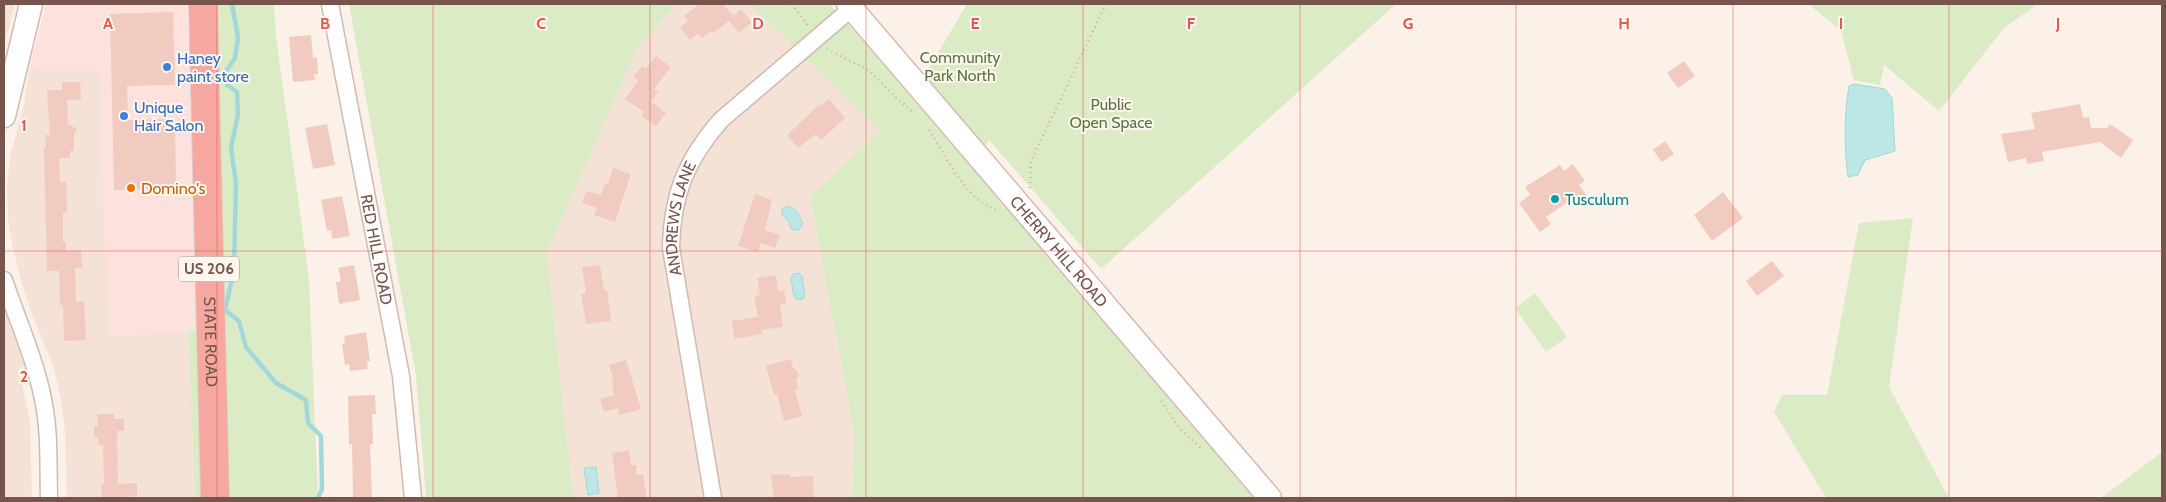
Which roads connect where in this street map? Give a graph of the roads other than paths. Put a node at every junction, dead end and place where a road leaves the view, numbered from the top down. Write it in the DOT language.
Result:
graph roads {
  1 [pos="31,4"];
  2 [pos="203,4"];
  3 [pos="330,4"];
  4 [pos="850,6"];
  5 [pos="4,116"];
  6 [pos="4,280"];
  7 [pos="49,498"];
  8 [pos="215,498"];
  9 [pos="413,498"];
  10 [pos="713,498"];
  11 [pos="1270,498"];
  1 -- 5 [label="street"];
  2 -- 8 [label="highway, STATE ROAD / US 206"];
  3 -- 9 [label="street, RED HILL ROAD"];
  4 -- 10 [label="street, ANDREWS LANE"];
  4 -- 11 [label="street, CHERRY HILL ROAD"];
  6 -- 7 [label="street"];
}
